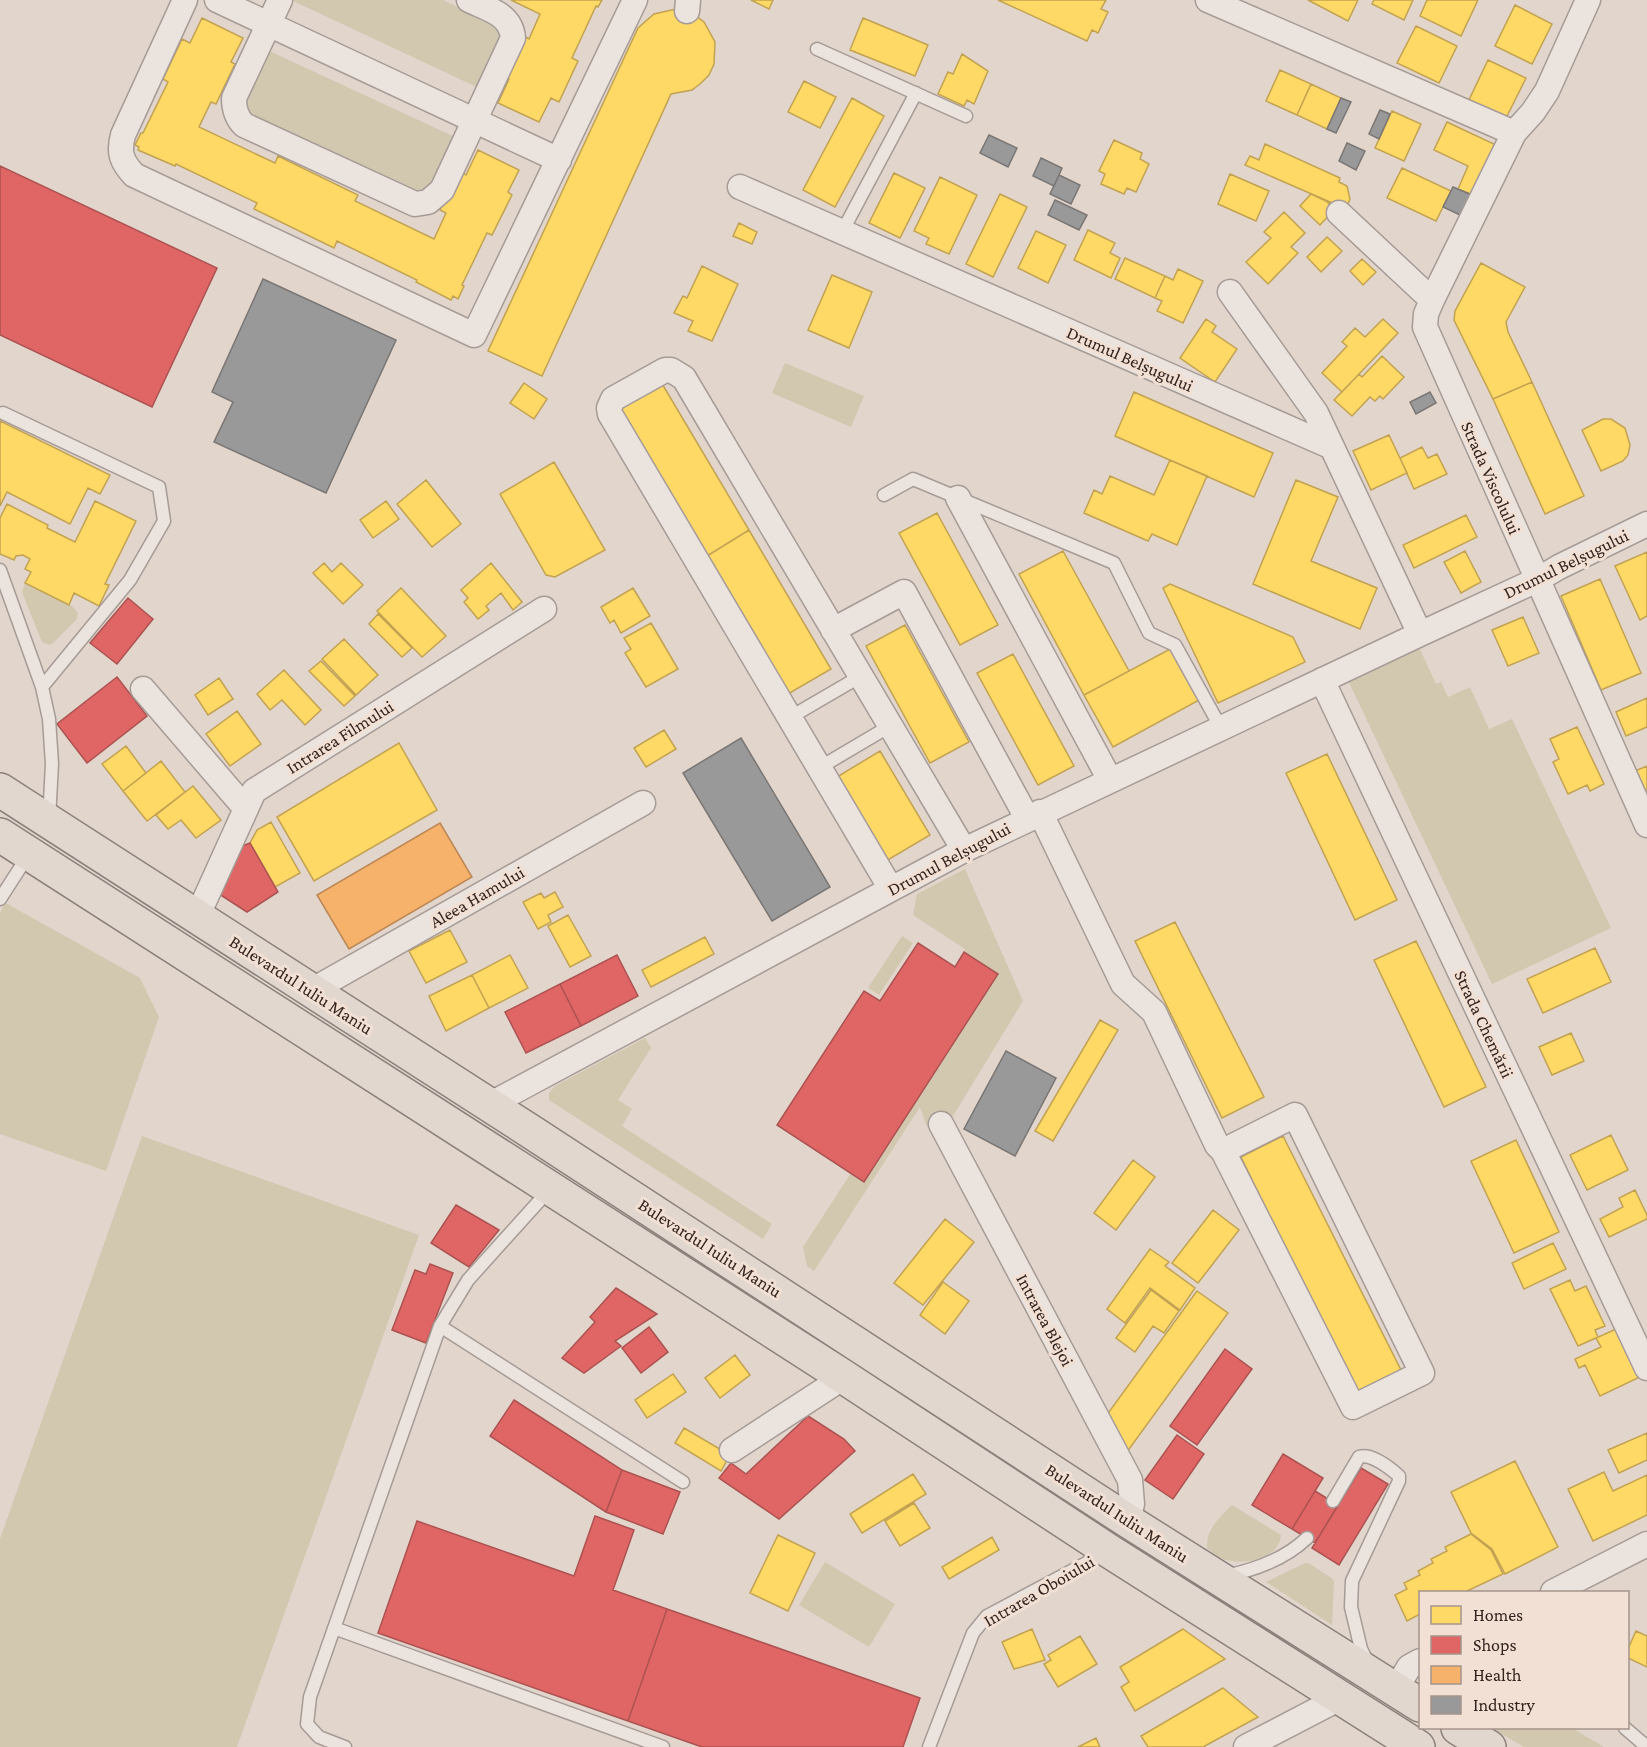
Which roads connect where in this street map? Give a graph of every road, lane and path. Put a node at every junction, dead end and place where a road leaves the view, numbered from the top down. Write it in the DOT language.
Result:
graph roads {
  1 [pos="185,0"];
  2 [pos="217,0"];
  3 [pos="280,0"];
  4 [pos="469,0"];
  5 [pos="635,0"];
  6 [pos="1208,0"];
  7 [pos="1588,0"];
  8 [pos="268,24"];
  9 [pos="816,49"];
  10 [pos="916,93"];
  11 [pos="966,116"];
  12 [pos="474,120"];
  13 [pos="1514,133"];
  14 [pos="559,160"];
  15 [pos="740,188"];
  16 [pos="1339,213"];
  17 [pos="842,232"];
  18 [pos="1230,292"];
  19 [pos="1432,300"];
  20 [pos="3,414"];
  21 [pos="1332,447"];
  22 [pos="884,495"];
  23 [pos="958,498"];
  24 [pos="1647,524"];
  25 [pos="0,570"];
  26 [pos="1537,580"];
  27 [pos="544,609"];
  28 [pos="833,630"];
  29 [pos="1420,634"];
  30 [pos="861,676"];
  31 [pos="1322,680"];
  32 [pos="42,687"];
  33 [pos="143,689"];
  34 [pos="789,718"];
  35 [pos="890,726"];
  36 [pos="1221,728"];
  37 [pos="819,768"];
  38 [pos="1110,780"];
  39 [pos="4,789"];
  40 [pos="643,803"];
  41 [pos="246,809"];
  42 [pos="1033,815"];
  43 [pos="49,822"];
  44 [pos="1647,825"];
  45 [pos="0,835"];
  46 [pos="964,850"];
  47 [pos="29,853"];
  48 [pos="891,889"];
  49 [pos="0,899"];
  50 [pos="197,917"];
  51 [pos="311,991"];
  52 [pos="489,1105"];
  53 [pos="941,1124"];
  54 [pos="1223,1151"];
  55 [pos="571,1158"];
  56 [pos="551,1188"];
  57 [pos="440,1326"];
  58 [pos="1647,1368"];
  59 [pos="844,1377"];
  60 [pos="732,1450"];
  61 [pos="683,1482"];
  62 [pos="1333,1501"];
  63 [pos="1128,1521"];
  64 [pos="1307,1539"];
  65 [pos="1647,1544"];
  66 [pos="1108,1551"];
  67 [pos="1219,1578"];
  68 [pos="1557,1591"];
  69 [pos="334,1628"];
  70 [pos="1419,1662"];
  71 [pos="1396,1690"];
  72 [pos="1340,1698"];
  73 [pos="1376,1720"];
  74 [pos="1460,1729"];
  75 [pos="1626,1729"];
  76 [pos="345,1747"];
  77 [pos="663,1747"];
  78 [pos="929,1747"];
  79 [pos="1246,1747"];
  80 [pos="1418,1747"];
  81 [pos="1489,1747"];
  82 [pos="1647,1747"];
  1 -- 14 [label="street"];
  2 -- 8 [label="street"];
  3 -- 8 [label="street"];
  4 -- 12 [label="street"];
  5 -- 14 [label="street"];
  6 -- 13 [label="street"];
  7 -- 13 [label="street, Strada Viscolului"];
  8 -- 12 [label="street"];
  8 -- 12 [label="street"];
  9 -- 10 [label="lane"];
  10 -- 11 [label="lane"];
  10 -- 17 [label="lane"];
  12 -- 14 [label="street"];
  13 -- 19 [label="street, Strada Viscolului"];
  15 -- 17 [label="street, Drumul Belșugului"];
  16 -- 19 [label="street"];
  17 -- 21 [label="street, Drumul Belșugului"];
  18 -- 21 [label="street"];
  19 -- 26 [label="street, Strada Viscolului"];
  20 -- 32 [label="lane"];
  21 -- 29 [label="street"];
  22 -- 23 [label="lane"];
  23 -- 36 [label="lane"];
  23 -- 38 [label="street"];
  24 -- 26 [label="street, Drumul Belșugului"];
  25 -- 32 [label="lane"];
  26 -- 29 [label="street, Drumul Belșugului"];
  26 -- 44 [label="street, Strada Viscolului"];
  27 -- 41 [label="street, Intrarea Filmului"];
  28 -- 30 [label="street"];
  28 -- 34 [label="street"];
  28 -- 42 [label="street"];
  29 -- 31 [label="street, Drumul Belșugului"];
  30 -- 34 [label="lane"];
  30 -- 35 [label="street"];
  31 -- 36 [label="street, Drumul Belșugului"];
  31 -- 58 [label="street, Strada Chemării"];
  32 -- 43 [label="lane"];
  33 -- 41 [label="street"];
  34 -- 37 [label="street"];
  35 -- 37 [label="lane"];
  35 -- 46 [label="street"];
  36 -- 38 [label="street, Drumul Belșugului"];
  37 -- 48 [label="street"];
  38 -- 42 [label="street, Drumul Belșugului"];
  39 -- 43 [label="main road, Bulevardul Iuliu Maniu"];
  40 -- 51 [label="street, Aleea Hamului"];
  41 -- 50 [label="street, Intrarea Filmului"];
  42 -- 46 [label="street, Drumul Belșugului"];
  42 -- 54 [label="street"];
  43 -- 47 [label="main road"];
  43 -- 50 [label="main road, Bulevardul Iuliu Maniu"];
  45 -- 47 [label="main road, Bulevardul Iuliu Maniu"];
  46 -- 48 [label="street, Drumul Belșugului"];
  47 -- 49 [label="lane"];
  47 -- 56 [label="main road, Bulevardul Iuliu Maniu"];
  48 -- 52 [label="street, Drumul Belșugului"];
  50 -- 51 [label="main road, Bulevardul Iuliu Maniu"];
  51 -- 52 [label="main road, Bulevardul Iuliu Maniu"];
  52 -- 55 [label="main road, Bulevardul Iuliu Maniu"];
  53 -- 63 [label="street, Intrarea Blejoi"];
  54 -- 54 [label="street"];
  55 -- 56 [label="main road"];
  55 -- 63 [label="main road, Bulevardul Iuliu Maniu"];
  56 -- 57 [label="lane"];
  56 -- 59 [label="main road, Bulevardul Iuliu Maniu"];
  57 -- 61 [label="lane"];
  57 -- 69 [label="lane"];
  59 -- 60 [label="street"];
  59 -- 66 [label="main road, Bulevardul Iuliu Maniu"];
  62 -- 71 [label="lane"];
  63 -- 66 [label="main road"];
  63 -- 67 [label="main road, Bulevardul Iuliu Maniu"];
  64 -- 67 [label="lane"];
  65 -- 68 [label="street"];
  66 -- 72 [label="main road, Bulevardul Iuliu Maniu"];
  66 -- 78 [label="lane, Intrarea Oboiului"];
  67 -- 71 [label="main road, Bulevardul Iuliu Maniu"];
  69 -- 76 [label="lane"];
  69 -- 77 [label="lane"];
  70 -- 71 [label="street"];
  71 -- 73 [label="main road"];
  72 -- 73 [label="main road, Bulevardul Iuliu Maniu"];
  72 -- 79 [label="street"];
  73 -- 80 [label="main road, Bulevardul Iuliu Maniu"];
  74 -- 81 [label="main road"];
  75 -- 82 [label="lane"];
}
